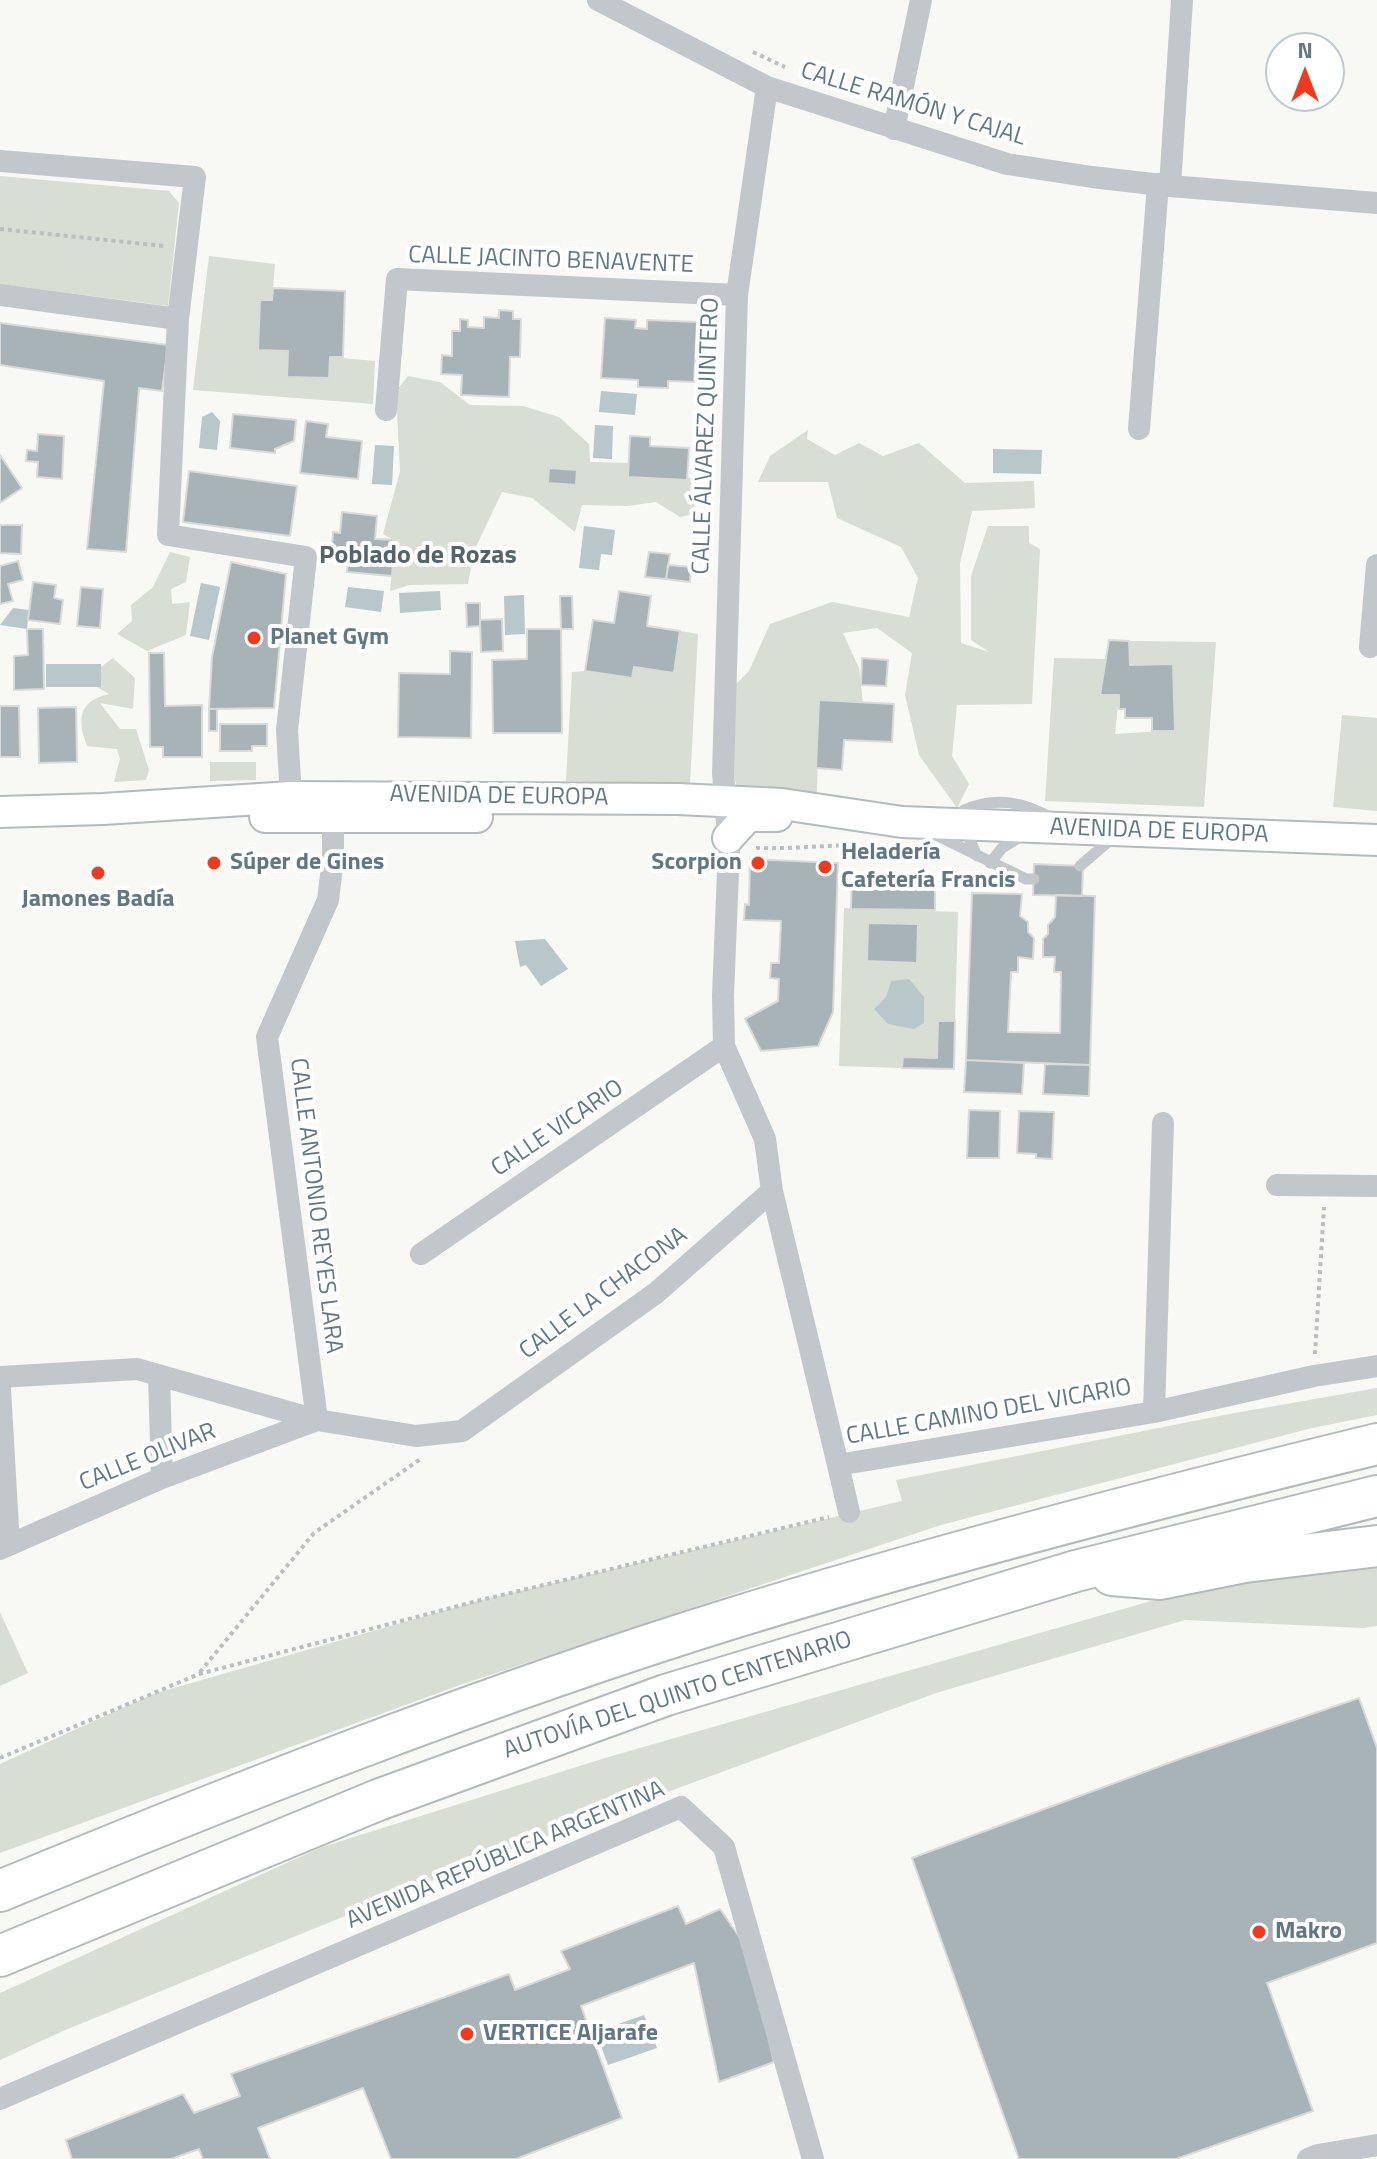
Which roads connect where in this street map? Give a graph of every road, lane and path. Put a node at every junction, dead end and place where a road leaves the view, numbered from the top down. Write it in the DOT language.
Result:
graph roads {
  1 [pos="598,0"];
  2 [pos="921,0"];
  3 [pos="1182,0"];
  4 [pos="741,46"];
  5 [pos="794,71"];
  6 [pos="767,87"];
  7 [pos="894,129"];
  8 [pos="0,161"];
  9 [pos="1164,185"];
  10 [pos="1377,203"];
  11 [pos="0,229"];
  12 [pos="186,249"];
  13 [pos="0,295"];
  14 [pos="737,295"];
  15 [pos="178,319"];
  16 [pos="386,410"];
  17 [pos="1139,429"];
  18 [pos="1377,565"];
  19 [pos="1370,647"];
  20 [pos="403,796"];
  21 [pos="291,797"];
  22 [pos="103,809"];
  23 [pos="0,812"];
  24 [pos="726,812"];
  25 [pos="333,819"];
  26 [pos="901,822"];
  27 [pos="963,824"];
  28 [pos="1040,827"];
  29 [pos="1072,828"];
  30 [pos="1121,830"];
  31 [pos="1377,840"];
  32 [pos="977,856"];
  33 [pos="990,863"];
  34 [pos="1080,866"];
  35 [pos="1034,879"];
  36 [pos="724,1046"];
  37 [pos="1163,1123"];
  38 [pos="1277,1185"];
  39 [pos="1325,1185"];
  40 [pos="1377,1186"];
  41 [pos="772,1191"];
  42 [pos="421,1254"];
  43 [pos="1377,1366"];
  44 [pos="159,1375"];
  45 [pos="1314,1376"];
  46 [pos="0,1377"];
  47 [pos="0,1389"];
  48 [pos="1154,1412"];
  49 [pos="317,1420"];
  50 [pos="462,1431"];
  51 [pos="1377,1444"];
  52 [pos="838,1465"];
  53 [pos="162,1478"];
  54 [pos="1377,1496"];
  55 [pos="849,1512"];
  56 [pos="1377,1546"];
  57 [pos="4,1547"];
  58 [pos="1076,1571"];
  59 [pos="199,1674"];
  60 [pos="0,1758"];
  61 [pos="0,1891"];
  62 [pos="0,1956"];
  63 [pos="0,2099"];
  64 [pos="1377,2145"];
  65 [pos="813,2159"];
  66 [pos="1308,2159"];
  1 -- 6 [label="street, CALLE RAMÓN Y CAJAL"];
  2 -- 7 [label="street"];
  3 -- 9 [label="street"];
  4 -- 5 [label="path"];
  6 -- 7 [label="street, CALLE RAMÓN Y CAJAL"];
  6 -- 14 [label="street, CALLE ÁLVAREZ QUINTERO"];
  7 -- 9 [label="street, CALLE RAMÓN Y CAJAL"];
  8 -- 12 [label="street"];
  9 -- 10 [label="street, CALLE RAMÓN Y CAJAL"];
  9 -- 17 [label="street"];
  11 -- 12 [label="path"];
  12 -- 15 [label="street"];
  13 -- 15 [label="street"];
  14 -- 16 [label="street, CALLE JACINTO BENAVENTE"];
  14 -- 24 [label="street, CALLE ÁLVAREZ QUINTERO"];
  15 -- 21 [label="street"];
  18 -- 19 [label="street"];
  20 -- 21 [label="main road, AVENIDA DE EUROPA"];
  20 -- 24 [label="main road, AVENIDA DE EUROPA"];
  20 -- 25 [label="main road"];
  21 -- 22 [label="main road, AVENIDA DE EUROPA"];
  22 -- 23 [label="main road, AVENIDA DE EUROPA"];
  22 -- 25 [label="main road, AVENIDA DE EUROPA"];
  24 -- 25 [label="main road, AVENIDA DE EUROPA"];
  24 -- 26 [label="main road, AVENIDA DE EUROPA"];
  24 -- 26 [label="main road, AVENIDA DE EUROPA"];
  24 -- 36 [label="street, CALLE ÁLVAREZ QUINTERO"];
  25 -- 49 [label="street, CALLE ANTONIO REYES LARA"];
  26 -- 27 [label="main road, AVENIDA DE EUROPA"];
  26 -- 32 [label="lane"];
  27 -- 28 [label="main road, AVENIDA DE EUROPA"];
  27 -- 29 [label="lane"];
  27 -- 32 [label="lane"];
  28 -- 29 [label="main road, AVENIDA DE EUROPA"];
  28 -- 33 [label="lane"];
  29 -- 30 [label="main road, AVENIDA DE EUROPA"];
  30 -- 31 [label="main road, AVENIDA DE EUROPA"];
  30 -- 34 [label="lane"];
  32 -- 33 [label="lane"];
  33 -- 35 [label="lane"];
  36 -- 41 [label="street, CALLE CAMINO DEL VICARIO"];
  36 -- 42 [label="street, CALLE VICARIO"];
  37 -- 48 [label="street"];
  38 -- 39 [label="street"];
  39 -- 40 [label="street"];
  39 -- 45 [label="path"];
  41 -- 50 [label="street, CALLE LA CHACONA"];
  41 -- 52 [label="street, CALLE CAMINO DEL VICARIO"];
  43 -- 45 [label="street, CALLE CAMINO DEL VICARIO"];
  44 -- 46 [label="street, CALLE LA CHACONA"];
  44 -- 49 [label="street, CALLE LA CHACONA"];
  44 -- 53 [label="street"];
  45 -- 48 [label="street, CALLE CAMINO DEL VICARIO"];
  47 -- 57 [label="street"];
  48 -- 52 [label="street, CALLE CAMINO DEL VICARIO"];
  49 -- 50 [label="street, CALLE LA CHACONA"];
  49 -- 53 [label="street, CALLE OLIVAR"];
  50 -- 59 [label="path"];
  51 -- 61 [label="highway"];
  52 -- 55 [label="street"];
  53 -- 57 [label="street, CALLE OLIVAR"];
  54 -- 58 [label="highway, AUTOVÍA DEL QUINTO CENTENARIO"];
  55 -- 59 [label="path"];
  56 -- 58 [label="highway"];
  58 -- 62 [label="highway, AUTOVÍA DEL QUINTO CENTENARIO"];
  59 -- 60 [label="path"];
  63 -- 65 [label="street, AVENIDA REPÚBLICA ARGENTINA"];
  64 -- 66 [label="street"];
}
